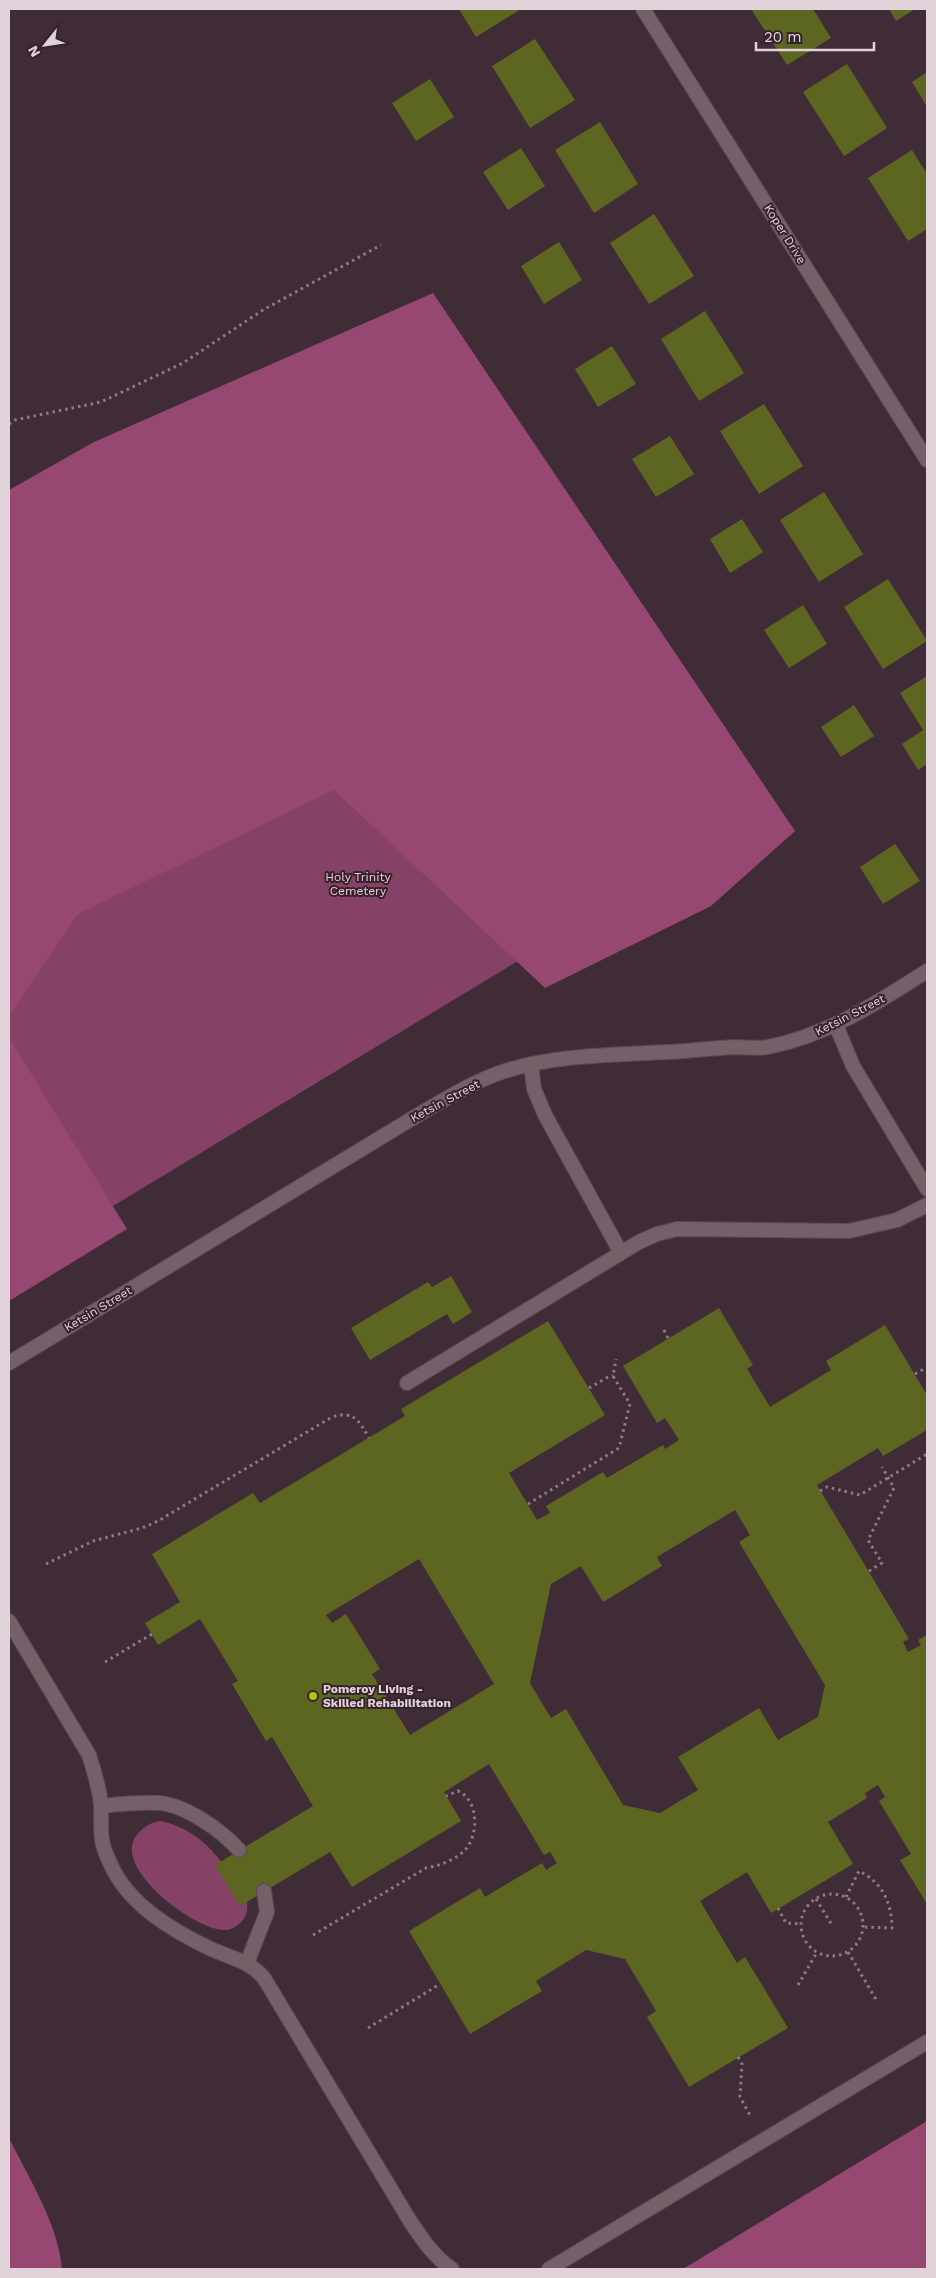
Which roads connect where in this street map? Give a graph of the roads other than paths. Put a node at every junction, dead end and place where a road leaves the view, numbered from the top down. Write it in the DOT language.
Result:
graph roads {
  1 [pos="642,9"];
  2 [pos="927,460"];
  3 [pos="927,971"];
  4 [pos="836,1025"];
  5 [pos="530,1064"];
  6 [pos="927,1188"];
  7 [pos="927,1205"];
  8 [pos="621,1253"];
  9 [pos="9,1363"];
  10 [pos="407,1383"];
  11 [pos="9,1621"];
  12 [pos="101,1806"];
  13 [pos="239,1850"];
  14 [pos="264,1891"];
  15 [pos="247,1963"];
  16 [pos="927,2042"];
  17 [pos="452,2269"];
  18 [pos="549,2269"];
  1 -- 2 [label="street, Koper Drive"];
  3 -- 4 [label="street, Ketsin Street"];
  4 -- 5 [label="street, Ketsin Street"];
  4 -- 6 [label="street"];
  5 -- 8 [label="street"];
  5 -- 9 [label="street, Ketsin Street"];
  7 -- 8 [label="street"];
  8 -- 10 [label="street"];
  11 -- 12 [label="street"];
  12 -- 13 [label="street"];
  12 -- 15 [label="street"];
  14 -- 15 [label="street"];
  15 -- 17 [label="street"];
  16 -- 18 [label="street"];
}
